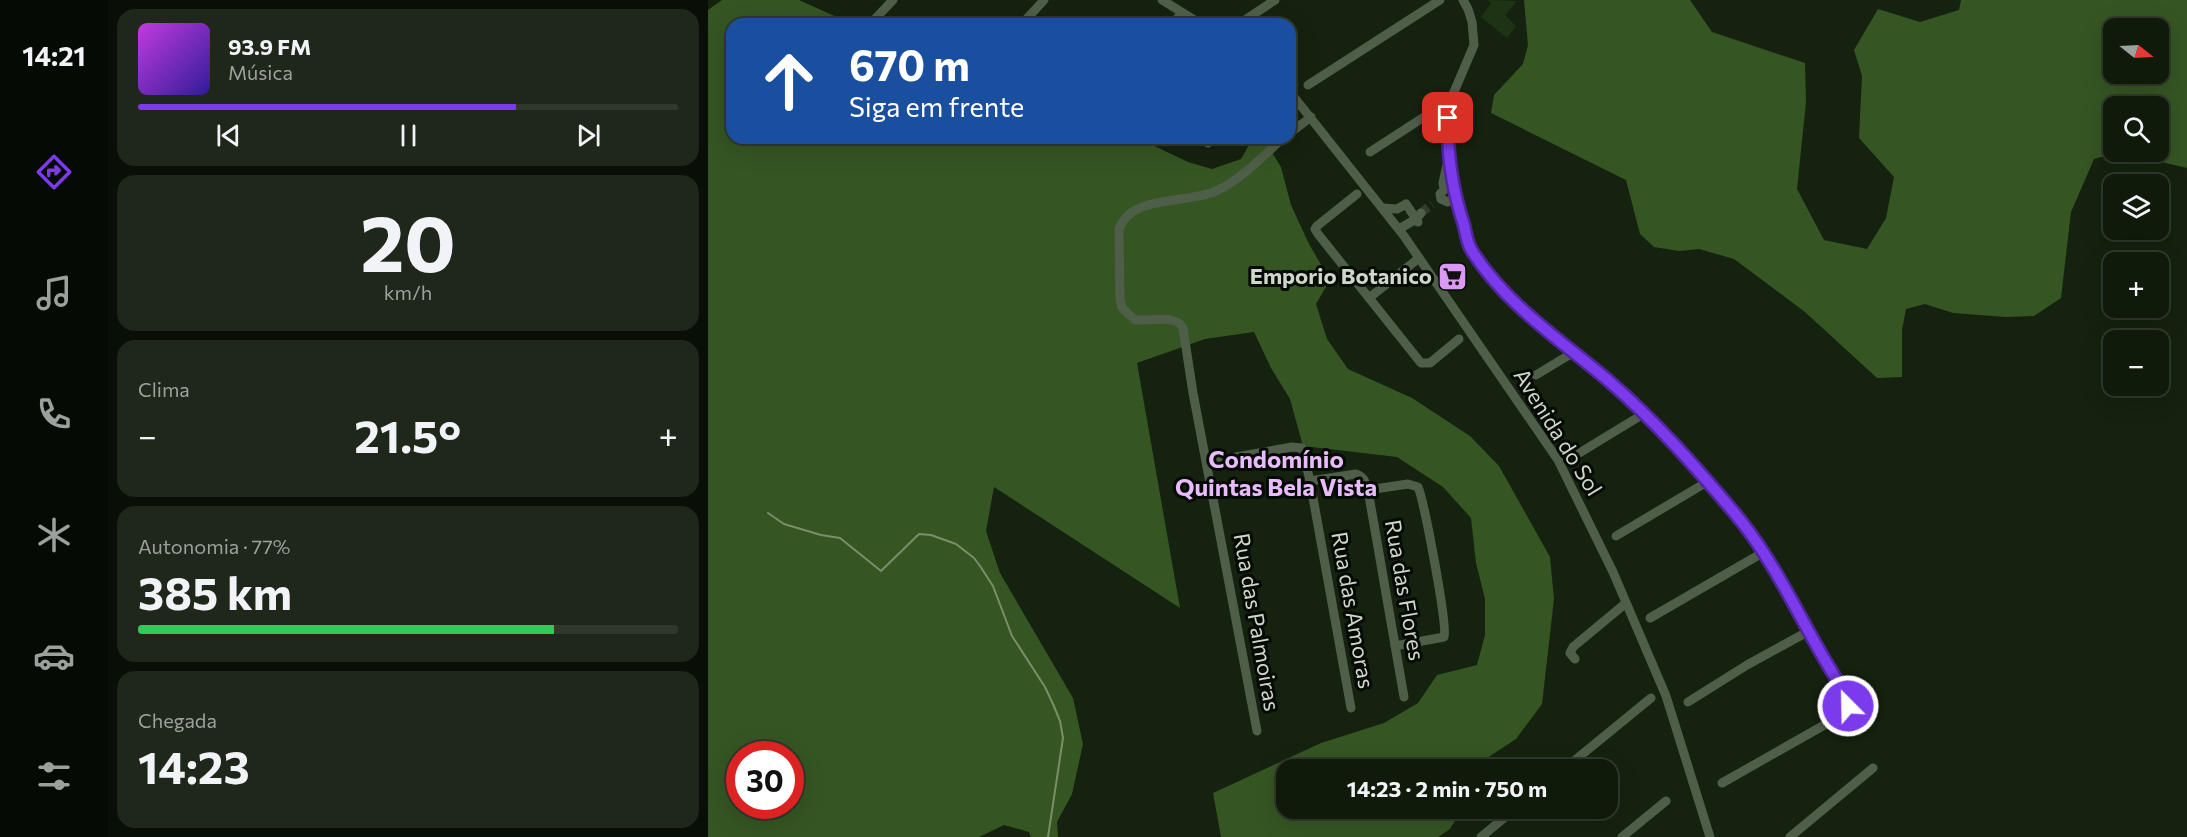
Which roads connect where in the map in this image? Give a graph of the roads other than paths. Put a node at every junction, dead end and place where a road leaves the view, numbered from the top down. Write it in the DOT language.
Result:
graph roads {
  1 [pos="893,0"];
  2 [pos="1044,0"];
  3 [pos="1162,0"];
  4 [pos="1275,0"];
  5 [pos="1440,0"];
  6 [pos="1463,0"];
  7 [pos="1182,13"];
  8 [pos="876,18"];
  9 [pos="1028,18"];
  10 [pos="1177,18"];
  11 [pos="1191,18"];
  12 [pos="1248,18"];
  13 [pos="1308,85"];
  14 [pos="1296,99"];
  15 [pos="1448,106"];
  16 [pos="1311,117"];
  17 [pos="1296,128"];
  18 [pos="1276,144"];
  19 [pos="1370,152"];
  20 [pos="1448,160"];
  21 [pos="1444,188"];
  22 [pos="1455,193"];
  23 [pos="1357,194"];
  24 [pos="1445,201"];
  25 [pos="1407,205"];
  26 [pos="1434,207"];
  27 [pos="1383,208"];
  28 [pos="1390,218"];
  29 [pos="1402,233"];
  30 [pos="1467,240"];
  31 [pos="1419,258"];
  32 [pos="1370,298"];
  33 [pos="1459,339"];
  34 [pos="1574,352"];
  35 [pos="1536,375"];
  36 [pos="1645,413"];
  37 [pos="1576,455"];
  38 [pos="1208,462"];
  39 [pos="1310,482"];
  40 [pos="1707,482"];
  41 [pos="1368,490"];
  42 [pos="1616,536"];
  43 [pos="1764,552"];
  44 [pos="1626,603"];
  45 [pos="1650,618"];
  46 [pos="1809,631"];
  47 [pos="1395,646"];
  48 [pos="1575,659"];
  49 [pos="1404,697"];
  50 [pos="1651,698"];
  51 [pos="1688,702"];
  52 [pos="1351,708"];
  53 [pos="1257,730"];
  54 [pos="1576,759"];
  55 [pos="1873,768"];
  56 [pos="1722,783"];
  57 [pos="1666,801"];
  58 [pos="1503,819"];
  59 [pos="1481,837"];
  60 [pos="1622,837"];
  61 [pos="1710,837"];
  62 [pos="1790,837"];
  1 -- 8 [label="street"];
  2 -- 9 [label="street"];
  3 -- 7 [label="street"];
  4 -- 12 [label="street"];
  5 -- 13 [label="street"];
  6 -- 15 [label="street"];
  7 -- 10 [label="street"];
  7 -- 11 [label="street"];
  14 -- 16 [label="street, Avenida do Sol"];
  15 -- 19 [label="street"];
  15 -- 20 [label="street"];
  16 -- 17 [label="street"];
  16 -- 27 [label="street, Avenida do Sol"];
  18 -- 38 [label="street, Rua das Palmoiras"];
  20 -- 21 [label="street"];
  20 -- 22 [label="street"];
  21 -- 22 [label="street"];
  21 -- 24 [label="street"];
  22 -- 24 [label="street"];
  22 -- 30 [label="street"];
  23 -- 32 [label="street"];
  24 -- 26 [label="street"];
  24 -- 30 [label="street"];
  25 -- 27 [label="street"];
  25 -- 28 [label="street"];
  25 -- 29 [label="street"];
  27 -- 28 [label="street, Avenida do Sol"];
  28 -- 29 [label="street, Avenida do Sol"];
  29 -- 31 [label="street, Avenida do Sol"];
  30 -- 34 [label="street"];
  31 -- 32 [label="street"];
  31 -- 44 [label="street, Avenida do Sol"];
  32 -- 33 [label="street"];
  34 -- 35 [label="street"];
  34 -- 36 [label="street"];
  36 -- 37 [label="street"];
  36 -- 40 [label="street"];
  38 -- 39 [label="street, Rua das Amoras"];
  38 -- 53 [label="street, Rua das Palmoiras"];
  39 -- 41 [label="street"];
  39 -- 52 [label="street, Rua das Amoras"];
  40 -- 42 [label="street"];
  40 -- 43 [label="street"];
  41 -- 47 [label="street, Rua das Flores"];
  41 -- 47 [label="street"];
  43 -- 45 [label="street"];
  43 -- 46 [label="street"];
  44 -- 48 [label="street"];
  44 -- 61 [label="street, Avenida do Sol"];
  46 -- 51 [label="street"];
  46 -- 56 [label="street"];
  47 -- 49 [label="street, Rua das Flores"];
  50 -- 54 [label="street"];
  55 -- 62 [label="street"];
  57 -- 60 [label="street"];
  58 -- 59 [label="street"];
}
